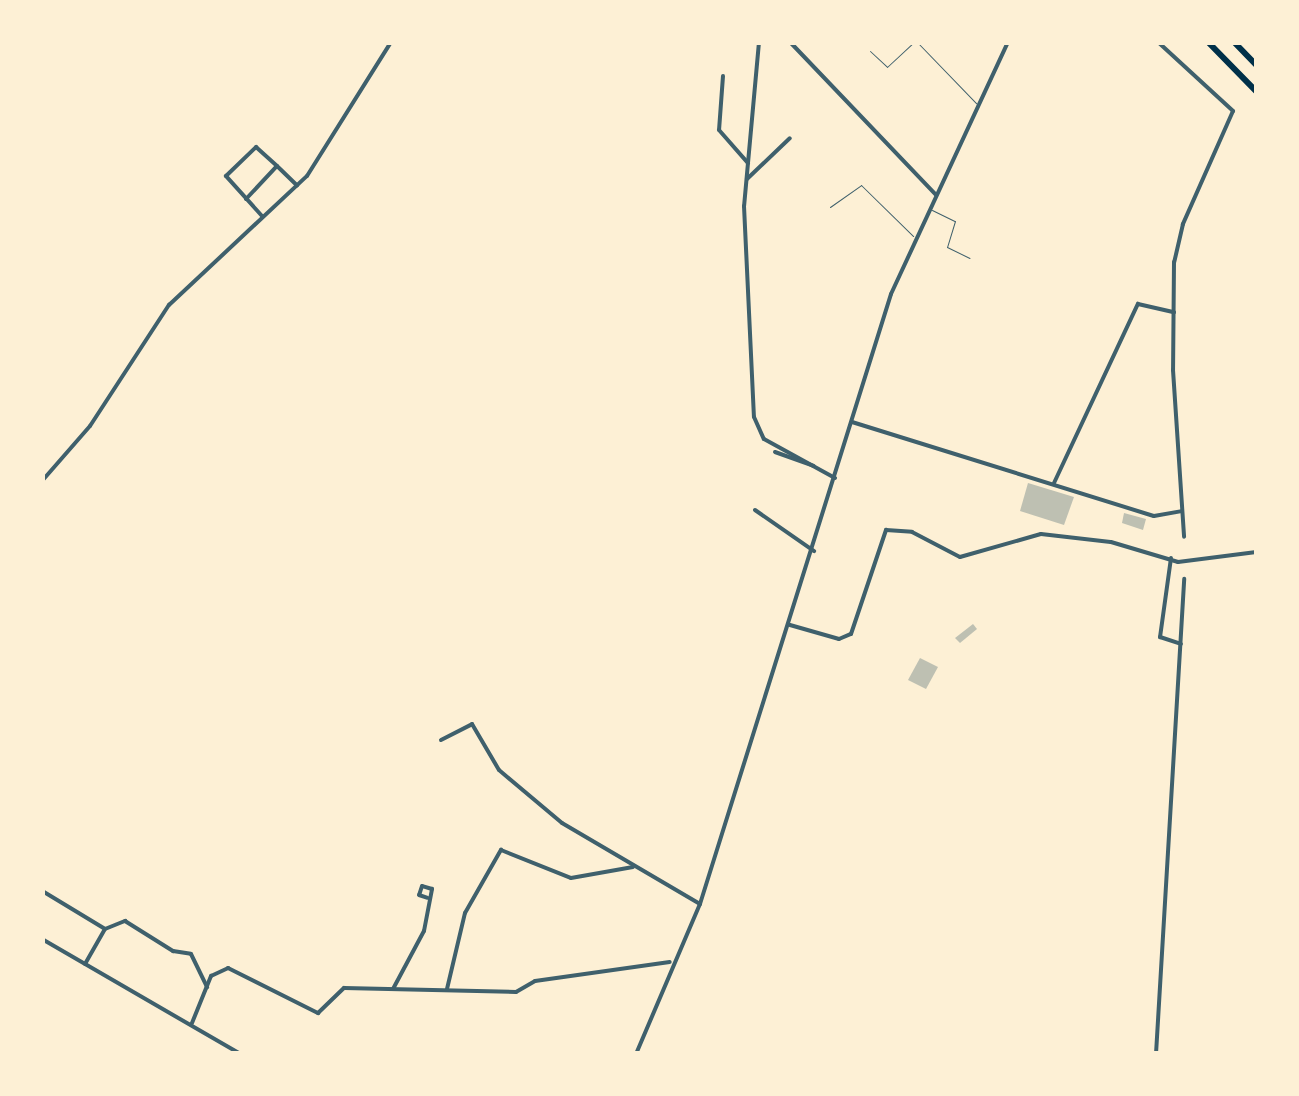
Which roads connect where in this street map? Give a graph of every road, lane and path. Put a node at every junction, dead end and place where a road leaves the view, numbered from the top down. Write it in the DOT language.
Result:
graph roads {
  1 [pos="390,42"];
  2 [pos="759,42"];
  3 [pos="790,42"];
  4 [pos="916,42"];
  5 [pos="1008,42"];
  6 [pos="1158,42"];
  7 [pos="1208,42"];
  8 [pos="1234,42"];
  9 [pos="870,52"];
  10 [pos="1256,65"];
  11 [pos="723,76"];
  12 [pos="1256,91"];
  13 [pos="979,105"];
  14 [pos="790,138"];
  15 [pos="748,164"];
  16 [pos="277,166"];
  17 [pos="747,179"];
  18 [pos="297,185"];
  19 [pos="936,195"];
  20 [pos="246,199"];
  21 [pos="830,207"];
  22 [pos="930,208"];
  23 [pos="264,218"];
  24 [pos="915,238"];
  25 [pos="970,258"];
  26 [pos="1174,312"];
  27 [pos="852,422"];
  28 [pos="775,452"];
  29 [pos="814,466"];
  30 [pos="835,478"];
  31 [pos="42,481"];
  32 [pos="1054,483"];
  33 [pos="755,510"];
  34 [pos="1182,511"];
  35 [pos="1184,537"];
  36 [pos="814,552"];
  37 [pos="1256,552"];
  38 [pos="1171,558"];
  39 [pos="1184,579"];
  40 [pos="790,625"];
  41 [pos="1182,644"];
  42 [pos="440,740"];
  43 [pos="633,867"];
  44 [pos="44,892"];
  45 [pos="428,898"];
  46 [pos="700,904"];
  47 [pos="105,929"];
  48 [pos="42,939"];
  49 [pos="670,962"];
  50 [pos="85,964"];
  51 [pos="207,987"];
  52 [pos="392,989"];
  53 [pos="447,991"];
  54 [pos="192,1023"];
  55 [pos="240,1054"];
  56 [pos="636,1054"];
  57 [pos="1156,1054"];
  1 -- 18 [label="street"];
  2 -- 15 [label="street"];
  3 -- 19 [label="street"];
  4 -- 9 [label="lane"];
  4 -- 13 [label="lane"];
  5 -- 13 [label="street"];
  6 -- 26 [label="street"];
  7 -- 12 [label="highway"];
  8 -- 10 [label="highway"];
  11 -- 15 [label="street"];
  13 -- 19 [label="street"];
  14 -- 17 [label="street"];
  15 -- 17 [label="street"];
  16 -- 18 [label="street"];
  16 -- 20 [label="street"];
  16 -- 20 [label="street"];
  17 -- 29 [label="street"];
  18 -- 23 [label="street"];
  19 -- 22 [label="street"];
  20 -- 23 [label="street"];
  21 -- 24 [label="lane"];
  22 -- 24 [label="street"];
  22 -- 25 [label="lane"];
  23 -- 31 [label="street"];
  24 -- 27 [label="street"];
  26 -- 32 [label="street"];
  26 -- 34 [label="street"];
  27 -- 30 [label="street"];
  27 -- 32 [label="street"];
  28 -- 29 [label="street"];
  29 -- 30 [label="street"];
  30 -- 36 [label="street"];
  32 -- 34 [label="street"];
  33 -- 36 [label="street"];
  34 -- 35 [label="street"];
  36 -- 40 [label="street"];
  37 -- 38 [label="street"];
  38 -- 40 [label="street"];
  38 -- 41 [label="street"];
  39 -- 41 [label="street"];
  40 -- 46 [label="street"];
  41 -- 57 [label="street"];
  42 -- 43 [label="street"];
  43 -- 46 [label="street"];
  43 -- 53 [label="street"];
  44 -- 47 [label="street"];
  45 -- 52 [label="street"];
  46 -- 49 [label="street"];
  47 -- 50 [label="street"];
  47 -- 51 [label="street"];
  48 -- 50 [label="street"];
  49 -- 53 [label="street"];
  49 -- 56 [label="street"];
  50 -- 54 [label="street"];
  51 -- 52 [label="street"];
  51 -- 54 [label="street"];
  52 -- 53 [label="street"];
  54 -- 55 [label="street"];
}
